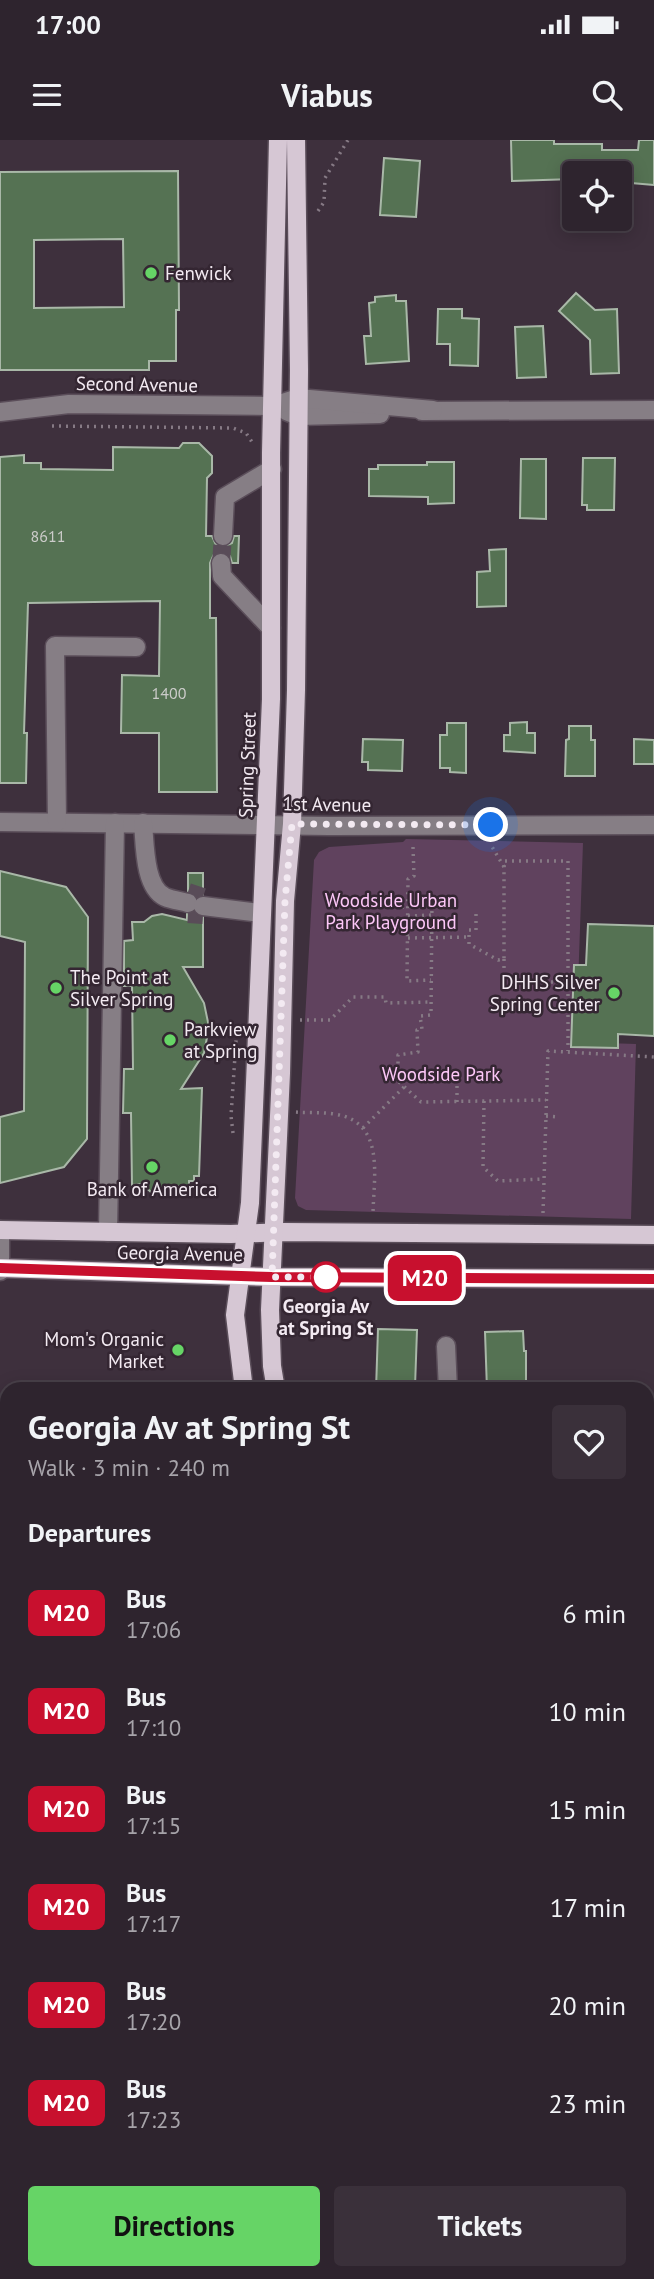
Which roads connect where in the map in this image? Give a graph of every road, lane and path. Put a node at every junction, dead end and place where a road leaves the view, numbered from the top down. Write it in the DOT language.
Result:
graph roads {
  1 [pos="278,140"];
  2 [pos="296,140"];
  3 [pos="348,140"];
  4 [pos="318,211"];
  5 [pos="273,406"];
  6 [pos="298,407"];
  7 [pos="654,410"];
  8 [pos="0,412"];
  9 [pos="50,426"];
  10 [pos="253,446"];
  11 [pos="272,469"];
  12 [pos="223,536"];
  13 [pos="220,563"];
  14 [pos="271,628"];
  15 [pos="136,647"];
  16 [pos="0,822"];
  17 [pos="57,822"];
  18 [pos="115,823"];
  19 [pos="144,823"];
  20 [pos="266,824"];
  21 [pos="292,824"];
  22 [pos="654,825"];
  23 [pos="491,845"];
  24 [pos="413,847"];
  25 [pos="504,867"];
  26 [pos="432,897"];
  27 [pos="408,906"];
  28 [pos="374,907"];
  29 [pos="260,913"];
  30 [pos="476,914"];
  31 [pos="432,915"];
  32 [pos="408,916"];
  33 [pos="432,937"];
  34 [pos="469,937"];
  35 [pos="408,938"];
  36 [pos="504,959"];
  37 [pos="432,980"];
  38 [pos="568,982"];
  39 [pos="431,1002"];
  40 [pos="298,1020"];
  41 [pos="568,1051"];
  42 [pos="654,1057"];
  43 [pos="457,1084"];
  44 [pos="404,1087"];
  45 [pos="546,1100"];
  46 [pos="484,1101"];
  47 [pos="457,1102"];
  48 [pos="293,1112"];
  49 [pos="546,1116"];
  50 [pos="559,1117"];
  51 [pos="363,1128"];
  52 [pos="544,1179"];
  53 [pos="373,1213"];
  54 [pos="543,1213"];
  55 [pos="0,1230"];
  56 [pos="108,1232"];
  57 [pos="273,1232"];
  58 [pos="247,1233"];
  59 [pos="654,1235"];
  60 [pos="0,1269"];
  61 [pos="242,1275"];
  62 [pos="272,1277"];
  63 [pos="654,1279"];
  64 [pos="446,1346"];
  65 [pos="243,1382"];
  66 [pos="275,1382"];
  67 [pos="448,1382"];
  1 -- 5 [label="main road, Spring Street"];
  2 -- 6 [label="main road"];
  3 -- 4 [label="path"];
  5 -- 6 [label="street, Second Avenue"];
  5 -- 8 [label="street, Second Avenue"];
  5 -- 11 [label="main road, Spring Street"];
  6 -- 7 [label="street, Second Avenue"];
  6 -- 21 [label="main road"];
  9 -- 10 [label="path"];
  11 -- 12 [label="street"];
  11 -- 14 [label="main road, Spring Street"];
  13 -- 14 [label="street"];
  14 -- 20 [label="main road, Spring Street"];
  15 -- 17 [label="street"];
  16 -- 17 [label="street, 1st Avenue"];
  17 -- 18 [label="street, 1st Avenue"];
  18 -- 19 [label="street, 1st Avenue"];
  18 -- 56 [label="street"];
  19 -- 20 [label="street, 1st Avenue"];
  19 -- 29 [label="street"];
  20 -- 21 [label="street, 1st Avenue"];
  20 -- 29 [label="main road, Spring Street"];
  21 -- 22 [label="street, 1st Avenue"];
  21 -- 57 [label="main road"];
  23 -- 25 [label="path"];
  24 -- 27 [label="path"];
  25 -- 36 [label="path"];
  25 -- 38 [label="path"];
  26 -- 31 [label="path"];
  27 -- 28 [label="path"];
  27 -- 32 [label="path"];
  29 -- 58 [label="main road, Spring Street"];
  30 -- 34 [label="path"];
  31 -- 32 [label="path"];
  31 -- 33 [label="path"];
  32 -- 35 [label="path"];
  33 -- 34 [label="path"];
  33 -- 35 [label="path"];
  33 -- 37 [label="path"];
  34 -- 36 [label="path"];
  35 -- 37 [label="path"];
  36 -- 38 [label="path"];
  37 -- 39 [label="path"];
  38 -- 41 [label="path"];
  39 -- 40 [label="path"];
  39 -- 44 [label="path"];
  41 -- 42 [label="path"];
  41 -- 45 [label="path"];
  43 -- 47 [label="path"];
  44 -- 47 [label="path"];
  44 -- 51 [label="path"];
  45 -- 46 [label="path"];
  45 -- 49 [label="path"];
  46 -- 47 [label="path"];
  46 -- 52 [label="path"];
  48 -- 51 [label="path"];
  49 -- 50 [label="path"];
  49 -- 52 [label="path"];
  51 -- 53 [label="path"];
  52 -- 54 [label="path"];
  55 -- 56 [label="main road, Georgia Avenue"];
  55 -- 60 [label="street"];
  56 -- 58 [label="main road, Georgia Avenue"];
  57 -- 58 [label="main road, Georgia Avenue"];
  57 -- 59 [label="main road, Georgia Avenue"];
  57 -- 62 [label="main road"];
  58 -- 61 [label="main road, Spring Street"];
  60 -- 61 [label="main road, Georgia Avenue"];
  61 -- 62 [label="main road, Georgia Avenue"];
  61 -- 65 [label="main road, Spring Street"];
  62 -- 63 [label="main road, Georgia Avenue"];
  62 -- 66 [label="main road"];
  64 -- 67 [label="street"];
}
